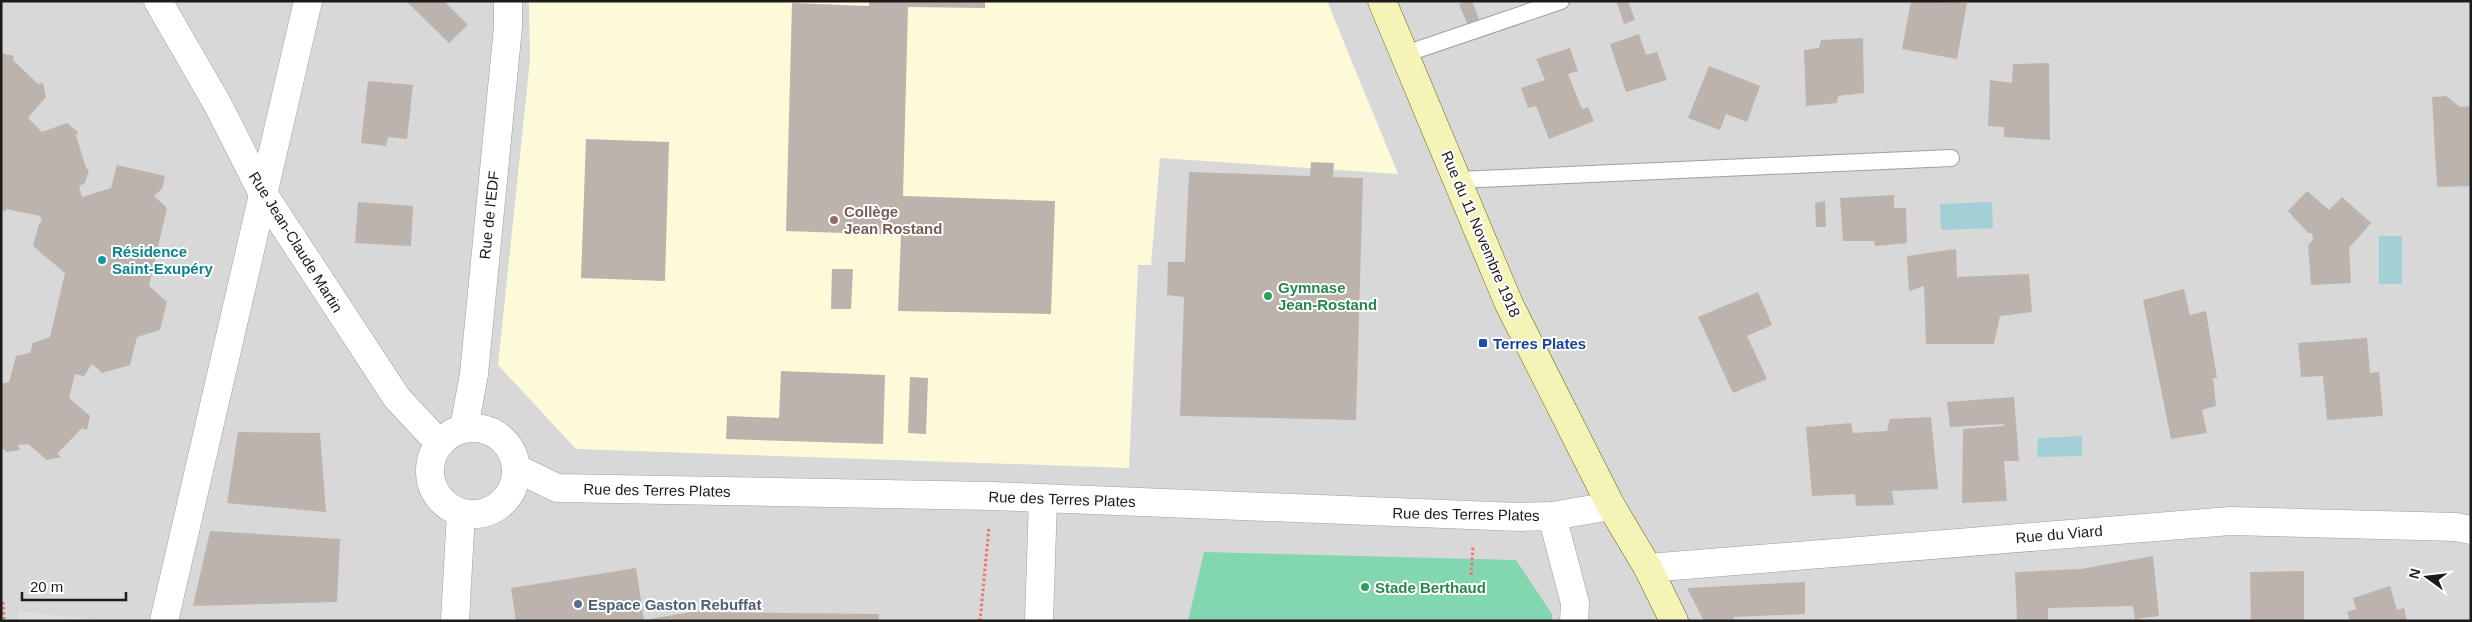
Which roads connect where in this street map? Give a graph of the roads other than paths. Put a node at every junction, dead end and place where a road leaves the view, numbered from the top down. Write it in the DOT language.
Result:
graph roads {
  1 [pos="158,1"];
  2 [pos="308,1"];
  3 [pos="508,1"];
  4 [pos="1382,1"];
  5 [pos="1561,1"];
  6 [pos="1405,54"];
  7 [pos="1951,158"];
  8 [pos="1457,180"];
  9 [pos="262,192"];
  10 [pos="464,428"];
  11 [pos="438,443"];
  12 [pos="516,468"];
  13 [pos="1043,498"];
  14 [pos="1610,506"];
  15 [pos="461,513"];
  16 [pos="1552,516"];
  17 [pos="2471,530"];
  18 [pos="1648,568"];
  19 [pos="164,621"];
  20 [pos="455,621"];
  21 [pos="1039,621"];
  22 [pos="1574,621"];
  23 [pos="1674,621"];
  1 -- 9 [label="street, Rue Jean-Claude Martin"];
  2 -- 9 [label="street"];
  3 -- 10 [label="street, Rue de l'EDF"];
  4 -- 6 [label="main road, Rue du 11 Novembre 1918"];
  5 -- 6 [label="lane"];
  6 -- 8 [label="main road, Rue du 11 Novembre 1918"];
  7 -- 8 [label="lane"];
  8 -- 14 [label="main road, Rue du 11 Novembre 1918"];
  9 -- 11 [label="street, Rue Jean-Claude Martin"];
  9 -- 19 [label="street"];
  10 -- 11 [label="street"];
  10 -- 12 [label="street"];
  11 -- 15 [label="street"];
  12 -- 13 [label="street, Rue des Terres Plates"];
  12 -- 15 [label="street"];
  13 -- 16 [label="street, Rue des Terres Plates"];
  13 -- 21 [label="street"];
  14 -- 16 [label="street, Rue des Terres Plates"];
  14 -- 18 [label="main road, Rue du 11 Novembre 1918"];
  15 -- 20 [label="street"];
  16 -- 22 [label="street"];
  17 -- 18 [label="street, Rue du Viard"];
  18 -- 23 [label="main road, Rue du 11 Novembre 1918"];
}
